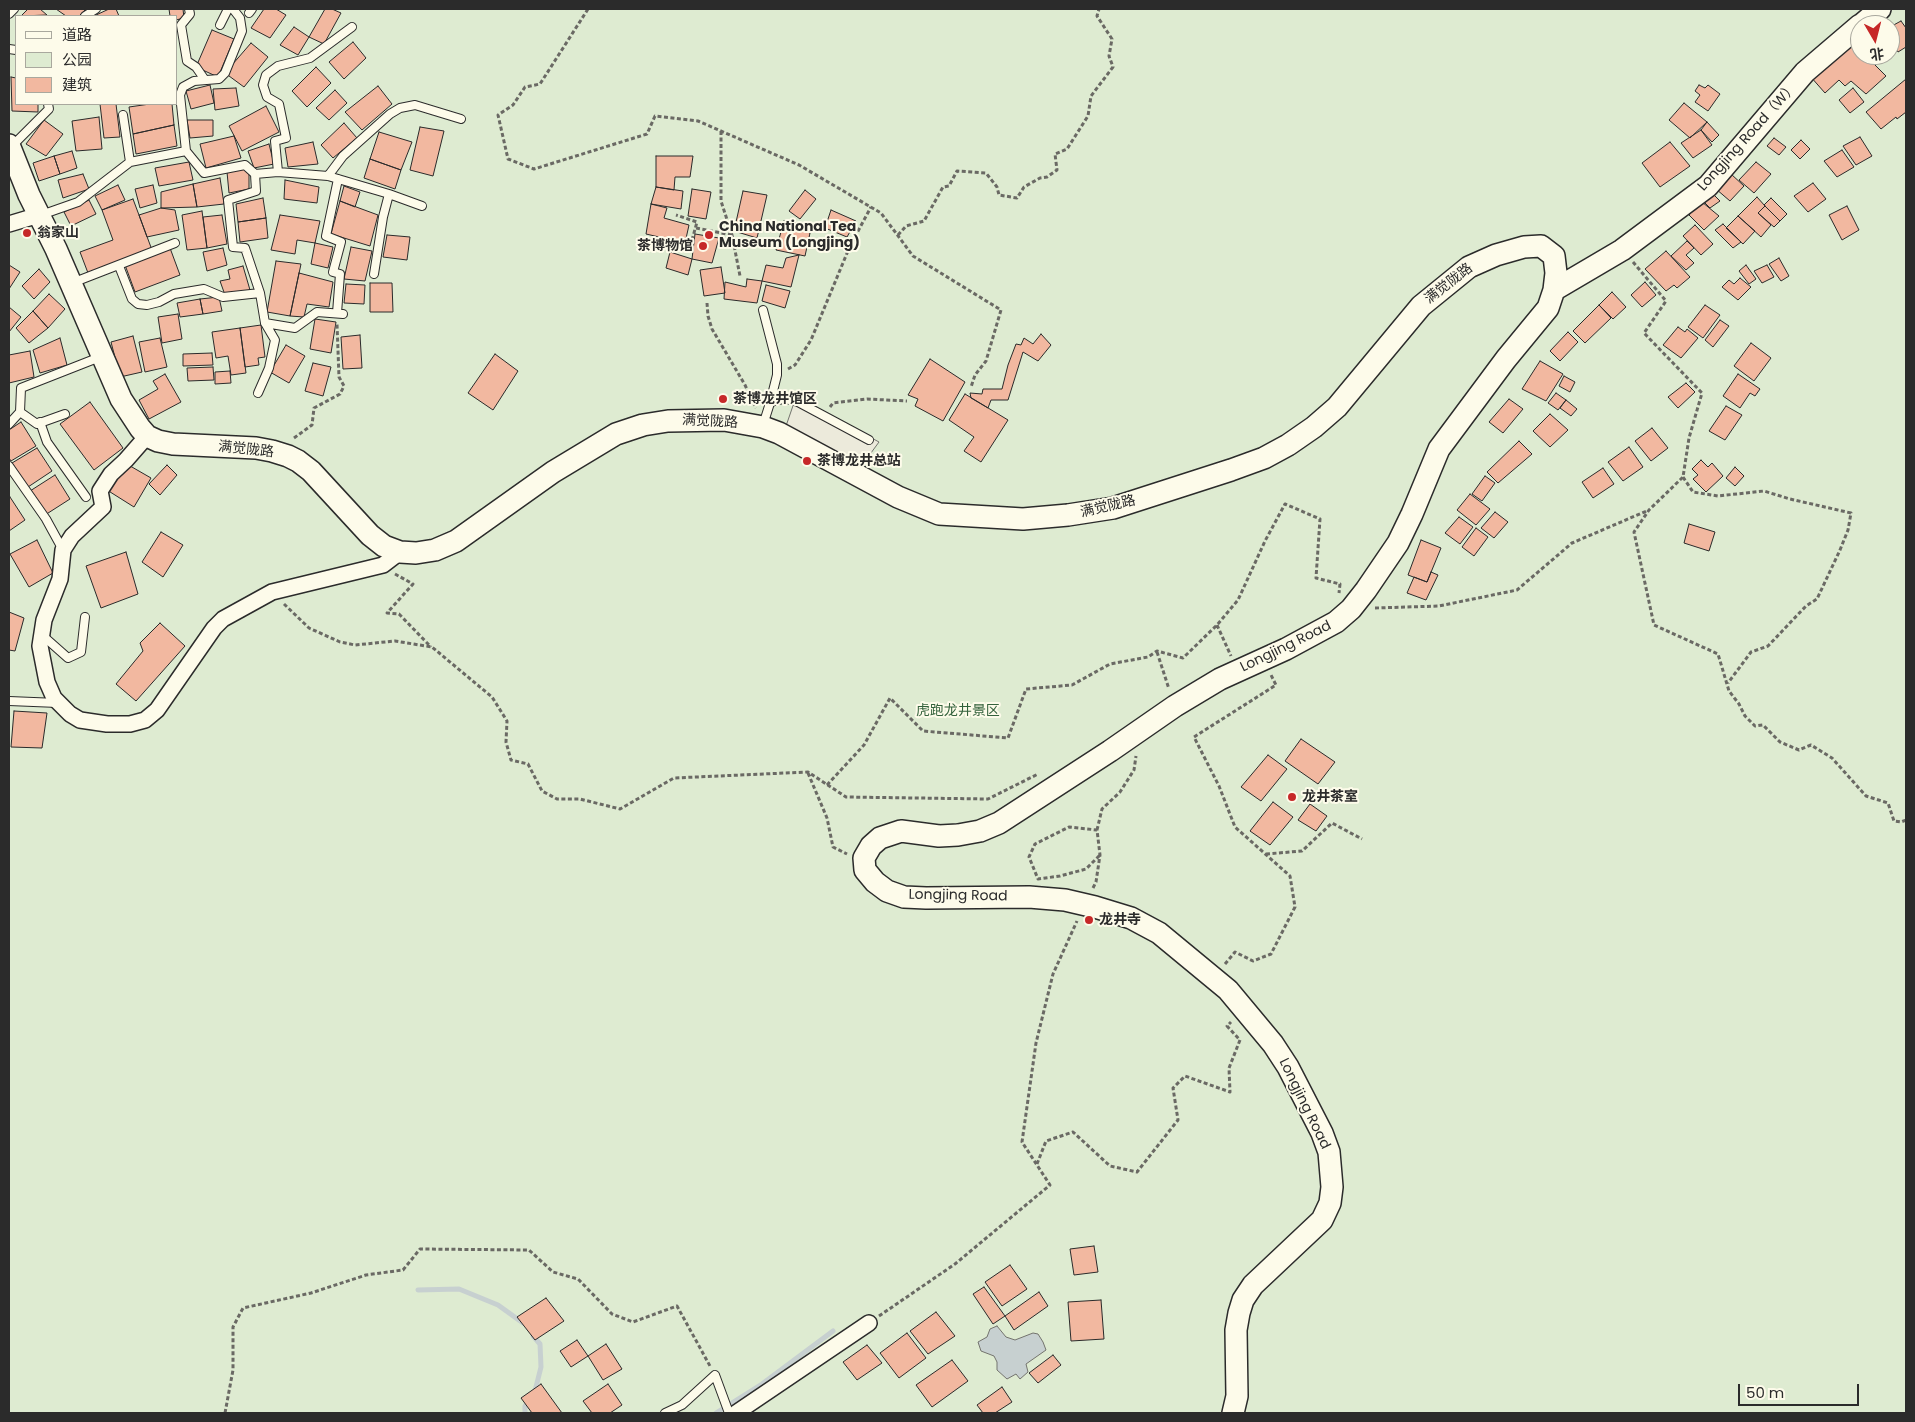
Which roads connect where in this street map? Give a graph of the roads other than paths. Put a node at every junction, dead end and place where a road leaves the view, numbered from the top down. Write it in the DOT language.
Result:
graph roads {
  1 [pos="14,9"];
  2 [pos="189,9"];
  3 [pos="228,9"];
  4 [pos="232,9"];
  5 [pos="9,14"];
  6 [pos="220,25"];
  7 [pos="352,27"];
  8 [pos="1850,34"];
  9 [pos="206,80"];
  10 [pos="48,105"];
  11 [pos="123,114"];
  12 [pos="461,119"];
  13 [pos="9,147"];
  14 [pos="186,151"];
  15 [pos="130,162"];
  16 [pos="278,172"];
  17 [pos="255,174"];
  18 [pos="328,176"];
  19 [pos="338,179"];
  20 [pos="389,194"];
  21 [pos="422,206"];
  22 [pos="39,216"];
  23 [pos="9,224"];
  24 [pos="175,243"];
  25 [pos="118,266"];
  26 [pos="374,274"];
  27 [pos="71,284"];
  28 [pos="1554,290"];
  29 [pos="260,293"];
  30 [pos="763,310"];
  31 [pos="265,323"];
  32 [pos="102,356"];
  33 [pos="258,393"];
  34 [pos="770,403"];
  35 [pos="20,412"];
  36 [pos="65,414"];
  37 [pos="40,422"];
  38 [pos="9,424"];
  39 [pos="763,427"];
  40 [pos="147,436"];
  41 [pos="869,440"];
  42 [pos="9,466"];
  43 [pos="86,497"];
  44 [pos="63,550"];
  45 [pos="393,557"];
  46 [pos="85,617"];
  47 [pos="42,635"];
  48 [pos="9,701"];
  49 [pos="60,704"];
  50 [pos="868,1323"];
  51 [pos="665,1413"];
  52 [pos="731,1413"];
  53 [pos="1233,1413"];
  1 -- 5 [label="lane"];
  2 -- 9 [label="lane"];
  3 -- 6 [label="lane"];
  4 -- 9 [label="lane"];
  7 -- 16 [label="lane"];
  8 -- 28 [label="street, Longjing Road（W）"];
  9 -- 14 [label="lane"];
  10 -- 13 [label="lane"];
  11 -- 15 [label="lane"];
  12 -- 18 [label="lane"];
  13 -- 22 [label="street"];
  14 -- 15 [label="lane"];
  14 -- 17 [label="lane"];
  15 -- 22 [label="lane"];
  16 -- 17 [label="lane"];
  16 -- 18 [label="lane"];
  17 -- 29 [label="lane"];
  18 -- 19 [label="lane"];
  19 -- 20 [label="lane"];
  19 -- 31 [label="lane"];
  20 -- 21 [label="lane"];
  20 -- 26 [label="lane"];
  22 -- 23 [label="street"];
  22 -- 27 [label="street"];
  24 -- 25 [label="lane"];
  25 -- 27 [label="lane"];
  25 -- 29 [label="lane"];
  27 -- 32 [label="street"];
  28 -- 39 [label="street, 满觉陇路"];
  28 -- 53 [label="street, Longjing Road"];
  29 -- 31 [label="lane"];
  30 -- 34 [label="lane"];
  31 -- 33 [label="lane"];
  32 -- 35 [label="lane"];
  32 -- 40 [label="street"];
  34 -- 39 [label="lane"];
  34 -- 41 [label="lane"];
  35 -- 37 [label="lane"];
  35 -- 38 [label="lane"];
  36 -- 37 [label="lane"];
  37 -- 43 [label="lane"];
  39 -- 45 [label="street, 满觉陇路"];
  40 -- 44 [label="street"];
  40 -- 45 [label="street, 满觉陇路"];
  42 -- 44 [label="lane"];
  44 -- 47 [label="street"];
  45 -- 49 [label="street"];
  46 -- 47 [label="lane"];
  47 -- 49 [label="street"];
  48 -- 49 [label="lane"];
  50 -- 52 [label="street"];
  51 -- 52 [label="lane"];
}
